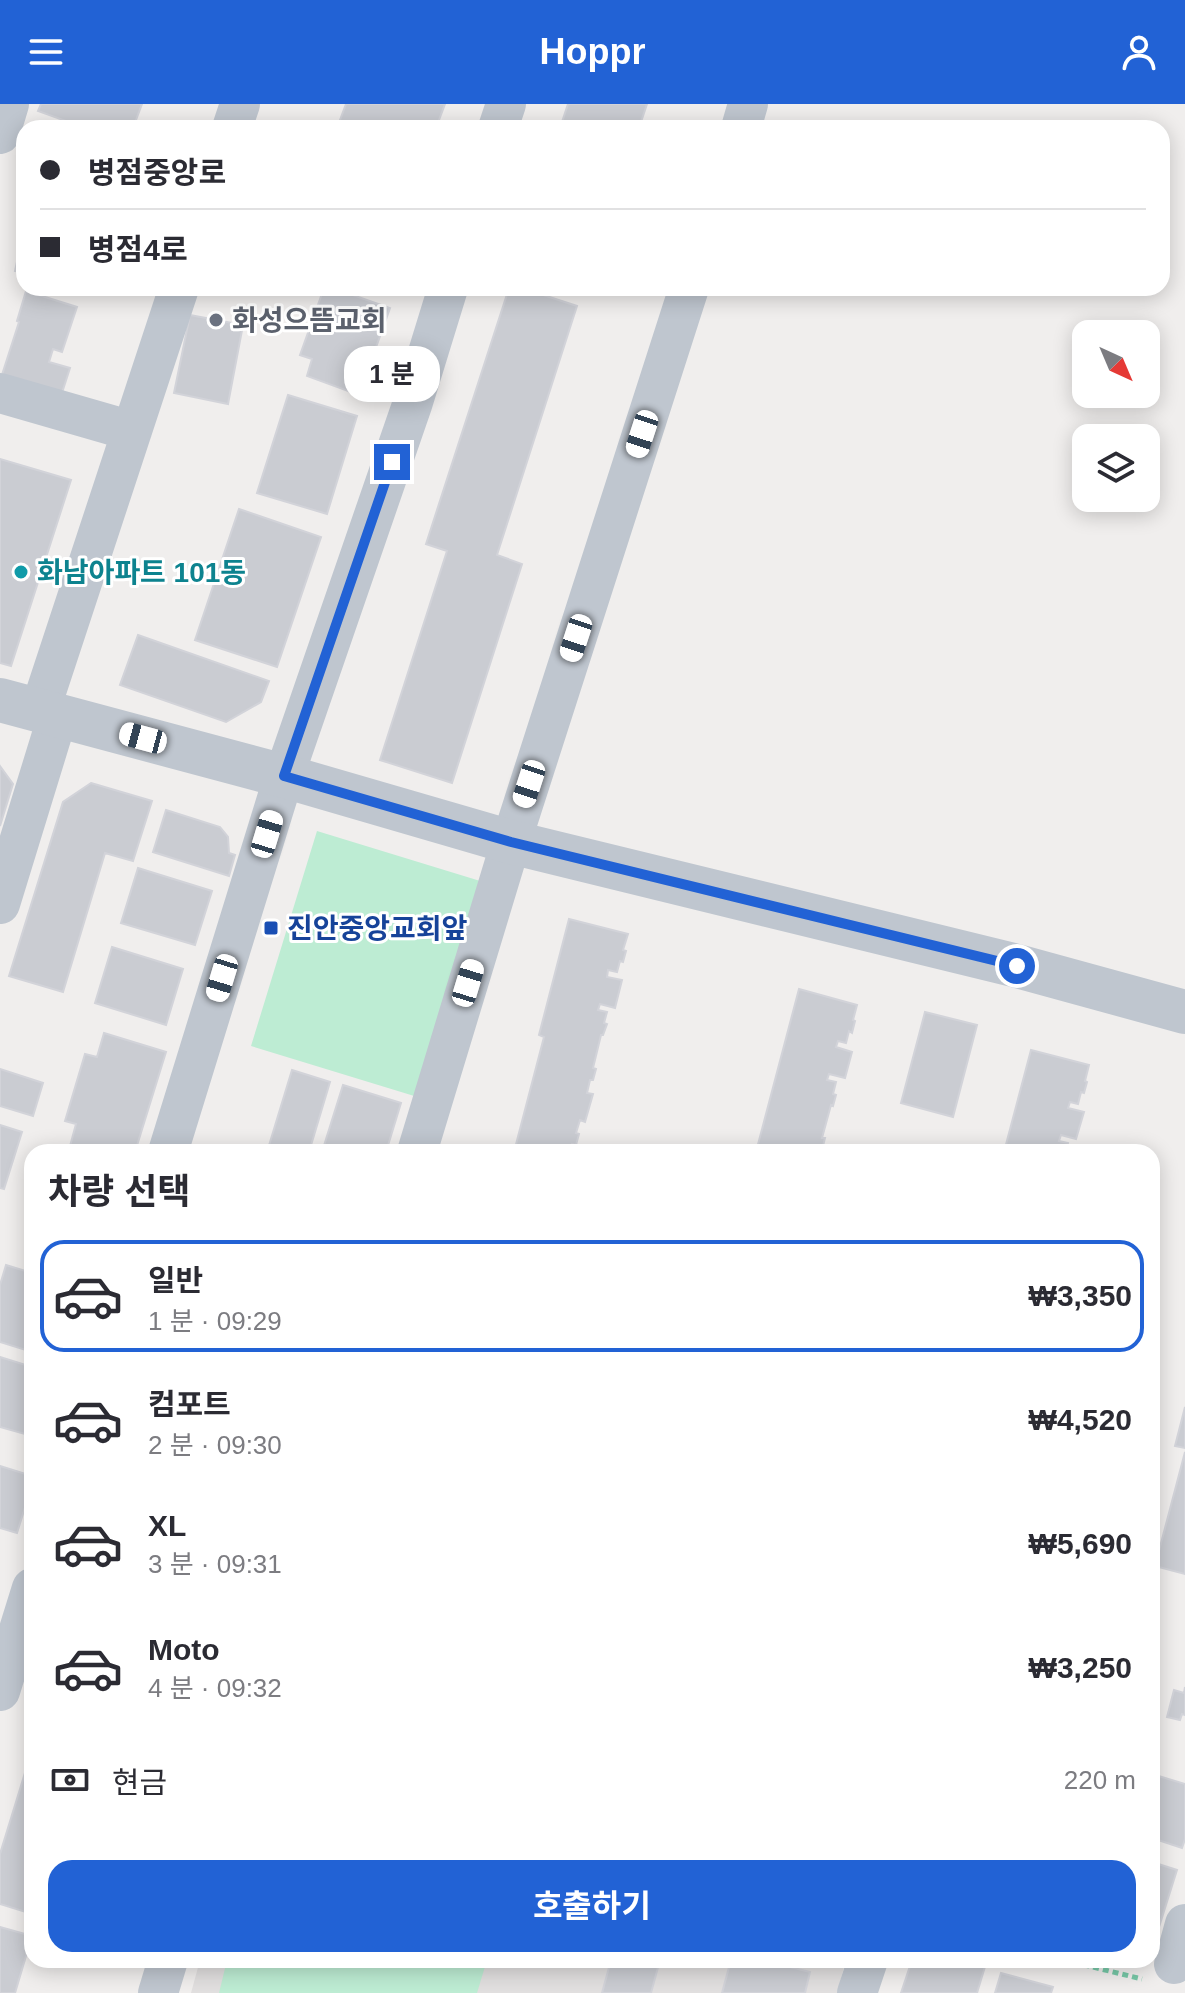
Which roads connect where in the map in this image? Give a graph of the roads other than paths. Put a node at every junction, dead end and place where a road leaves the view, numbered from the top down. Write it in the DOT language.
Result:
graph roads {
  1 [pos="9,104"];
  2 [pos="0,134"];
  3 [pos="176,296"];
  4 [pos="446,296"];
  5 [pos="686,296"];
  6 [pos="0,393"];
  7 [pos="132,431"];
  8 [pos="33,708"];
  9 [pos="284,776"];
  10 [pos="511,842"];
  11 [pos="0,904"];
  12 [pos="1185,1012"];
  13 [pos="170,1144"];
  14 [pos="419,1144"];
  15 [pos="24,1622"];
  16 [pos="8,1689"];
  17 [pos="1185,1924"];
  18 [pos="166,1968"];
  19 [pos="865,1968"];
  20 [pos="1166,1968"];
  21 [pos="158,1993"];
  22 [pos="857,1993"];
  1 -- 2 [label="street"];
  3 -- 7 [label="street"];
  4 -- 9 [label="street"];
  5 -- 10 [label="street"];
  6 -- 7 [label="street"];
  7 -- 8 [label="street"];
  8 -- 9 [label="street"];
  8 -- 11 [label="street"];
  9 -- 10 [label="street"];
  9 -- 13 [label="street"];
  10 -- 12 [label="street"];
  10 -- 14 [label="street"];
  15 -- 16 [label="street"];
  17 -- 20 [label="street"];
  18 -- 21 [label="street"];
  19 -- 22 [label="street"];
}
